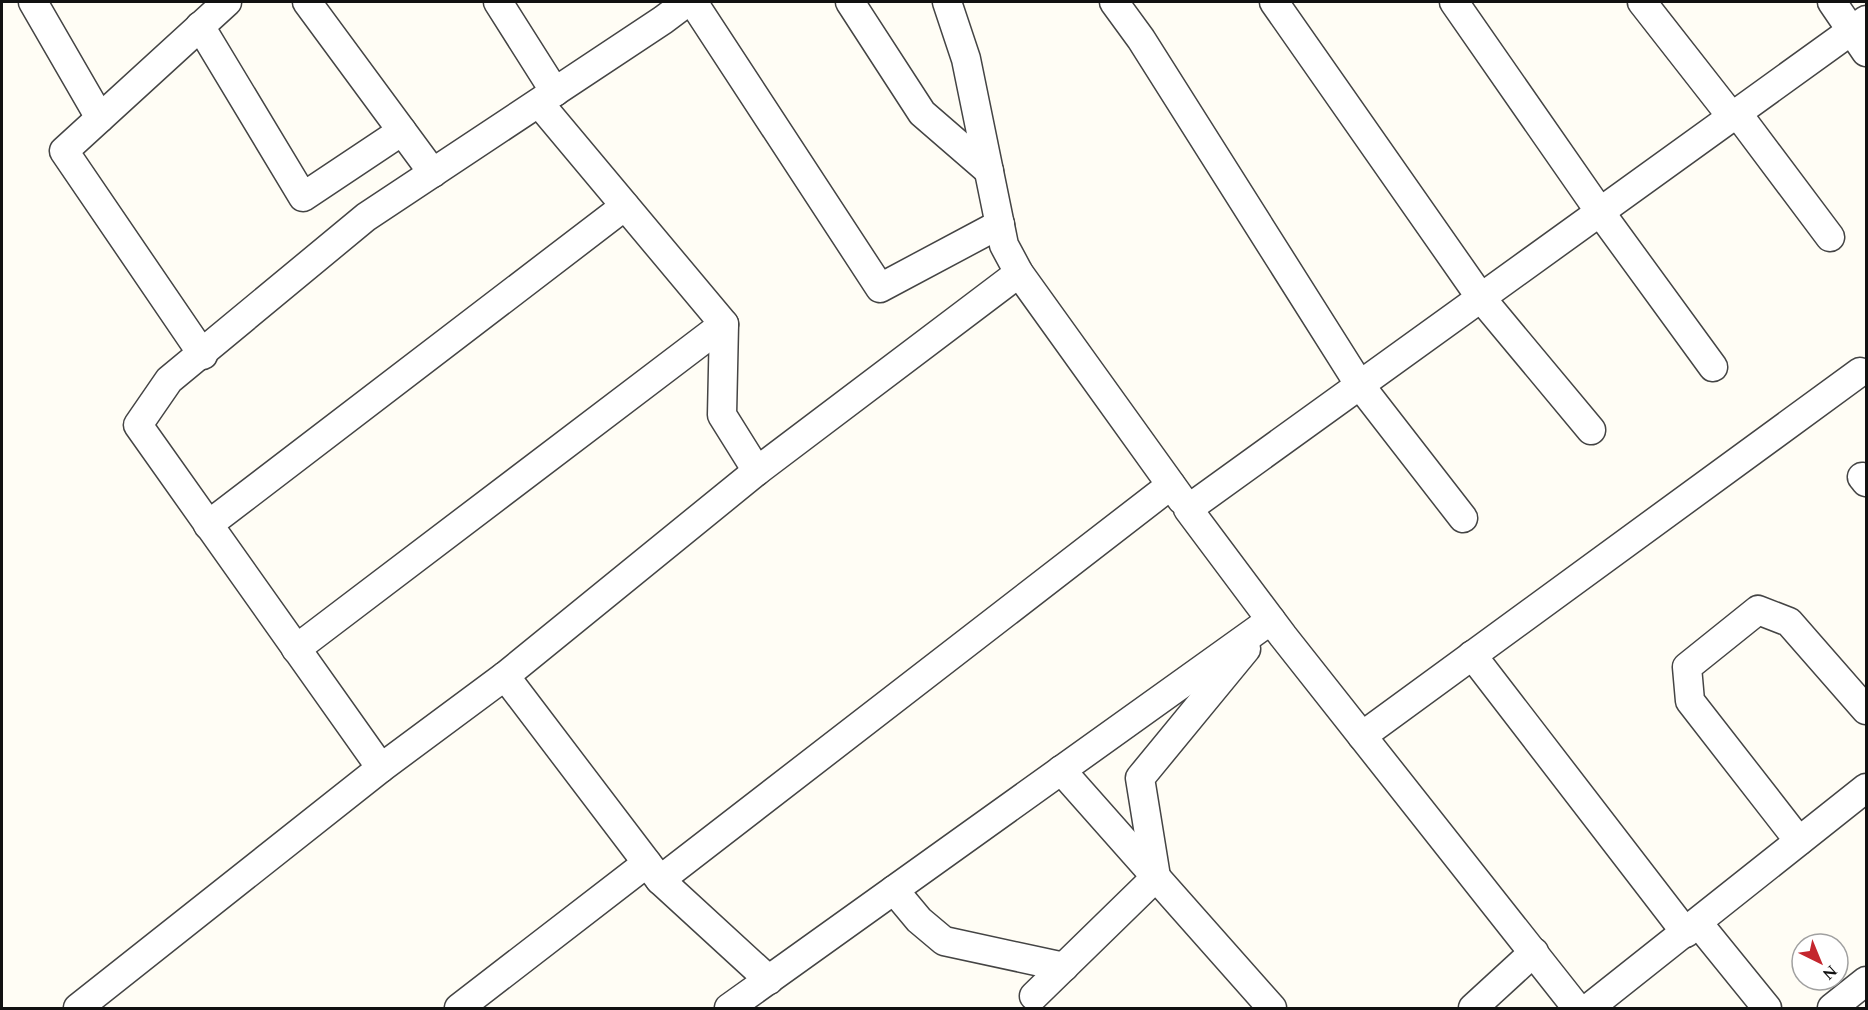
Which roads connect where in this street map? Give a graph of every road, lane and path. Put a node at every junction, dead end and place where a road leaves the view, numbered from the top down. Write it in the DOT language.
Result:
graph roads {
  1 [pos="33,2"];
  2 [pos="227,2"];
  3 [pos="307,2"];
  4 [pos="498,2"];
  5 [pos="687,2"];
  6 [pos="693,2"];
  7 [pos="850,2"];
  8 [pos="946,2"];
  9 [pos="1114,2"];
  10 [pos="1274,2"];
  11 [pos="1454,2"];
  12 [pos="1642,2"];
  13 [pos="1832,2"];
  14 [pos="200,26"];
  15 [pos="1862,34"];
  16 [pos="547,97"];
  17 [pos="1734,115"];
  18 [pos="100,118"];
  19 [pos="402,131"];
  20 [pos="989,171"];
  21 [pos="433,173"];
  22 [pos="626,206"];
  23 [pos="1600,212"];
  24 [pos="1000,224"];
  25 [pos="1830,237"];
  26 [pos="1019,273"];
  27 [pos="1481,298"];
  28 [pos="724,324"];
  29 [pos="203,355"];
  30 [pos="1713,367"];
  31 [pos="1860,372"];
  32 [pos="1359,384"];
  33 [pos="1591,430"];
  34 [pos="757,471"];
  35 [pos="1171,485"];
  36 [pos="1188,509"];
  37 [pos="1463,518"];
  38 [pos="208,525"];
  39 [pos="1271,620"];
  40 [pos="296,649"];
  41 [pos="1472,655"];
  42 [pos="505,676"];
  43 [pos="1866,710"];
  44 [pos="1362,736"];
  45 [pos="381,768"];
  46 [pos="1061,770"];
  47 [pos="1866,788"];
  48 [pos="1799,842"];
  49 [pos="653,872"];
  50 [pos="1156,877"];
  51 [pos="894,890"];
  52 [pos="1692,928"];
  53 [pos="1534,952"];
  54 [pos="1064,967"];
  55 [pos="769,980"];
  56 [pos="1866,981"];
  57 [pos="1034,996"];
  58 [pos="78,1008"];
  59 [pos="459,1008"];
  60 [pos="729,1008"];
  61 [pos="1272,1008"];
  62 [pos="1473,1008"];
  63 [pos="1577,1008"];
  64 [pos="1589,1008"];
  65 [pos="1767,1008"];
  66 [pos="1832,1008"];
  1 -- 18 [label="street"];
  2 -- 14 [label="street"];
  3 -- 19 [label="street"];
  4 -- 16 [label="street"];
  5 -- 16 [label="street"];
  6 -- 24 [label="street"];
  7 -- 20 [label="street"];
  8 -- 20 [label="street"];
  9 -- 32 [label="street"];
  10 -- 27 [label="street"];
  11 -- 23 [label="street"];
  12 -- 17 [label="street"];
  13 -- 15 [label="street"];
  14 -- 18 [label="street"];
  14 -- 19 [label="street"];
  15 -- 17 [label="street"];
  16 -- 21 [label="street"];
  16 -- 22 [label="street"];
  17 -- 23 [label="street"];
  17 -- 25 [label="street"];
  18 -- 29 [label="street"];
  19 -- 21 [label="street"];
  20 -- 24 [label="street"];
  21 -- 29 [label="street"];
  22 -- 28 [label="street"];
  22 -- 38 [label="street"];
  23 -- 27 [label="street"];
  23 -- 30 [label="street"];
  24 -- 26 [label="street"];
  26 -- 34 [label="street"];
  26 -- 35 [label="street"];
  27 -- 32 [label="street"];
  27 -- 33 [label="street"];
  28 -- 34 [label="street"];
  28 -- 40 [label="street"];
  29 -- 38 [label="street"];
  31 -- 41 [label="street"];
  32 -- 36 [label="street"];
  32 -- 37 [label="street"];
  34 -- 42 [label="street"];
  35 -- 36 [label="street"];
  35 -- 49 [label="street"];
  36 -- 39 [label="street"];
  38 -- 40 [label="street"];
  39 -- 44 [label="street"];
  39 -- 46 [label="street"];
  39 -- 50 [label="street"];
  40 -- 45 [label="street"];
  41 -- 44 [label="street"];
  41 -- 52 [label="street"];
  42 -- 45 [label="street"];
  42 -- 49 [label="street"];
  43 -- 48 [label="street"];
  44 -- 53 [label="street"];
  45 -- 58 [label="street"];
  46 -- 50 [label="street"];
  46 -- 51 [label="street"];
  47 -- 48 [label="street"];
  48 -- 52 [label="street"];
  49 -- 55 [label="street"];
  49 -- 59 [label="street"];
  50 -- 54 [label="street"];
  50 -- 61 [label="street"];
  51 -- 54 [label="street"];
  51 -- 55 [label="street"];
  52 -- 64 [label="street"];
  52 -- 65 [label="street"];
  53 -- 62 [label="street"];
  53 -- 63 [label="street"];
  54 -- 57 [label="street"];
  55 -- 60 [label="street"];
  56 -- 66 [label="street"];
}
